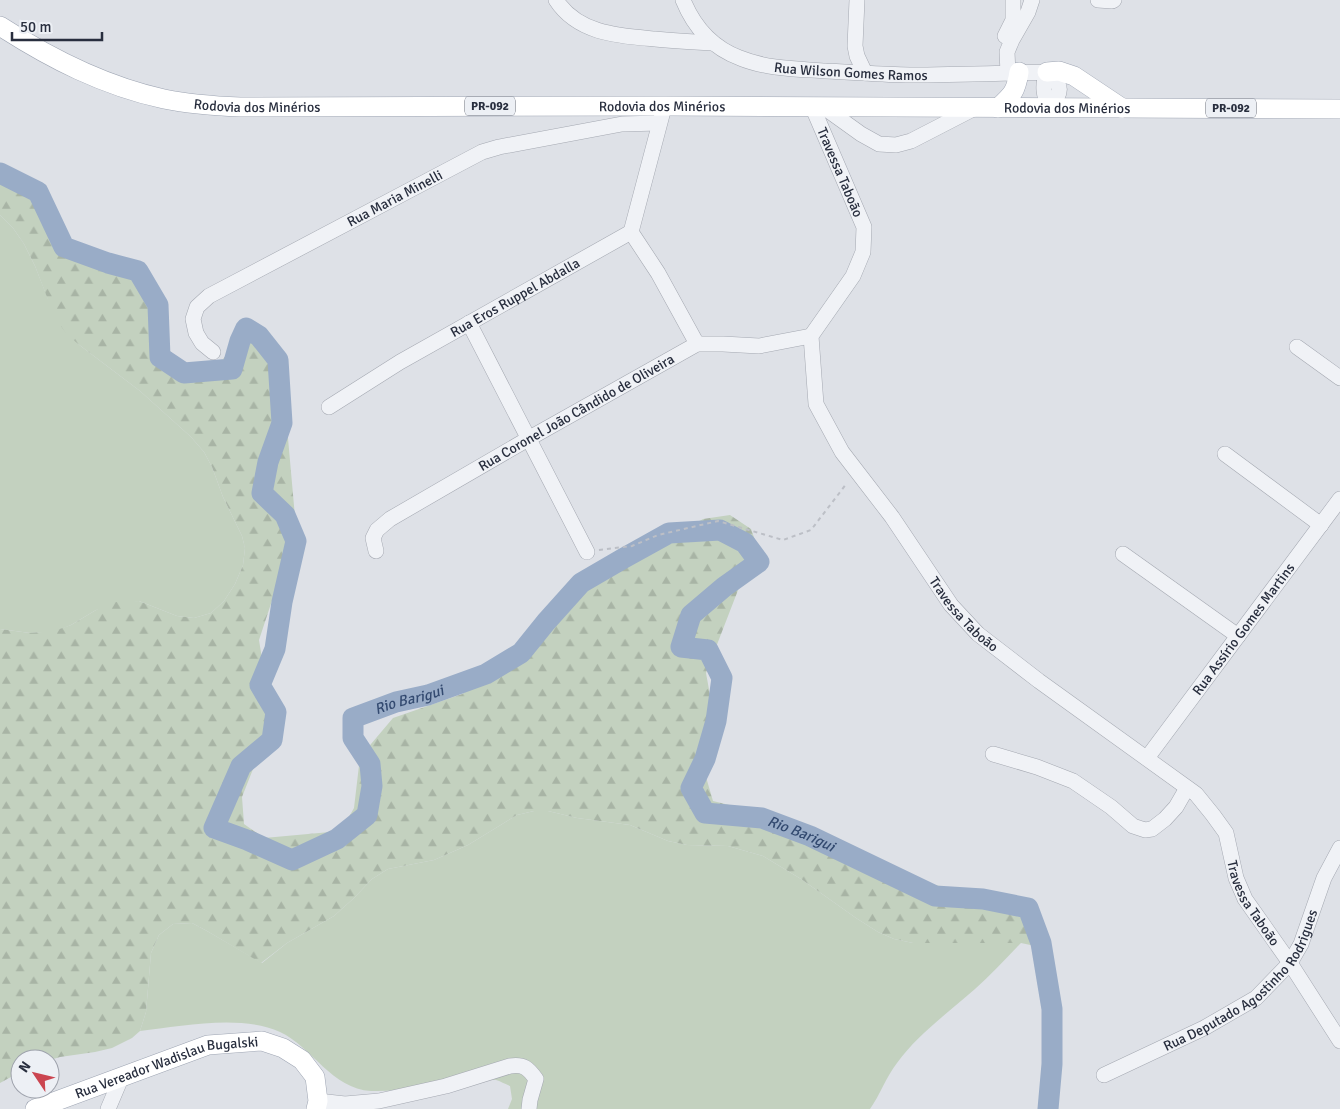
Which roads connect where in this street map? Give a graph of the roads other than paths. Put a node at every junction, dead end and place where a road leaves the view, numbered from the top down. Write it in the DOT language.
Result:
graph roads {
  1 [pos="556,0"];
  2 [pos="683,0"];
  3 [pos="857,0"];
  4 [pos="1013,0"];
  5 [pos="1032,0"];
  6 [pos="1098,0"];
  7 [pos="1114,0"];
  8 [pos="0,26"];
  9 [pos="713,44"];
  10 [pos="1047,72"];
  11 [pos="865,73"];
  12 [pos="1008,73"];
  13 [pos="817,106"];
  14 [pos="975,108"];
  15 [pos="998,108"];
  16 [pos="1050,108"];
  17 [pos="1122,108"];
  18 [pos="1340,109"];
  19 [pos="662,114"];
  20 [pos="631,232"];
  21 [pos="469,323"];
  22 [pos="811,336"];
  23 [pos="697,344"];
  24 [pos="1297,348"];
  25 [pos="213,352"];
  26 [pos="1340,378"];
  27 [pos="329,407"];
  28 [pos="528,439"];
  29 [pos="1225,454"];
  30 [pos="1340,499"];
  31 [pos="1321,525"];
  32 [pos="376,550"];
  33 [pos="587,552"];
  34 [pos="1123,554"];
  35 [pos="1238,636"];
  36 [pos="993,754"];
  37 [pos="1147,758"];
  38 [pos="1187,788"];
  39 [pos="1340,848"];
  40 [pos="1290,963"];
  41 [pos="1340,1041"];
  42 [pos="1104,1075"];
  43 [pos="122,1076"];
  44 [pos="317,1105"];
  45 [pos="34,1109"];
  46 [pos="108,1109"];
  47 [pos="529,1109"];
  1 -- 9 [label="street"];
  2 -- 9 [label="street, Rua Wilson Gomes Ramos"];
  3 -- 11 [label="street"];
  4 -- 12 [label="street"];
  5 -- 12 [label="street"];
  6 -- 7 [label="street"];
  8 -- 19 [label="main road, Rodovia dos Minérios / PR-092"];
  9 -- 11 [label="street, Rua Wilson Gomes Ramos"];
  10 -- 12 [label="street, Rua Wilson Gomes Ramos"];
  10 -- 16 [label="street"];
  10 -- 17 [label="main road"];
  11 -- 12 [label="street, Rua Wilson Gomes Ramos"];
  12 -- 15 [label="main road"];
  13 -- 14 [label="main road, Rodovia dos Minérios / PR-092"];
  13 -- 14 [label="street"];
  13 -- 19 [label="main road, Rodovia dos Minérios / PR-092"];
  13 -- 22 [label="street, Travessa Taboão"];
  14 -- 15 [label="main road, Rodovia dos Minérios / PR-092"];
  15 -- 16 [label="main road, Rodovia dos Minérios / PR-092"];
  16 -- 17 [label="main road, Rodovia dos Minérios / PR-092"];
  17 -- 18 [label="main road, Rodovia dos Minérios / PR-092"];
  19 -- 20 [label="street"];
  19 -- 25 [label="street, Rua Maria Minelli"];
  20 -- 21 [label="street, Rua Eros Ruppel Abdalla"];
  20 -- 23 [label="street"];
  21 -- 27 [label="street, Rua Eros Ruppel Abdalla"];
  21 -- 28 [label="street"];
  22 -- 23 [label="street, Rua Coronel João Cândido de Oliveira"];
  22 -- 37 [label="street, Travessa Taboão"];
  23 -- 28 [label="street, Rua Coronel João Cândido de Oliveira"];
  24 -- 26 [label="street"];
  28 -- 32 [label="street, Rua Coronel João Cândido de Oliveira"];
  28 -- 33 [label="street"];
  29 -- 31 [label="street"];
  30 -- 31 [label="street, Rua Assírio Gomes Martins"];
  31 -- 35 [label="street, Rua Assírio Gomes Martins"];
  34 -- 35 [label="street"];
  35 -- 37 [label="street, Rua Assírio Gomes Martins"];
  36 -- 38 [label="street"];
  37 -- 38 [label="street, Travessa Taboão"];
  38 -- 40 [label="street, Travessa Taboão"];
  39 -- 40 [label="street, Rua Deputado Agostinho Rodrigues"];
  40 -- 41 [label="street, Travessa Taboão"];
  40 -- 42 [label="street, Rua Deputado Agostinho Rodrigues"];
  43 -- 44 [label="main road, Rua Vereador Wadislau Bugalski"];
  43 -- 45 [label="main road, Rua Vereador Wadislau Bugalski"];
  43 -- 46 [label="street"];
  44 -- 47 [label="street"];
}
